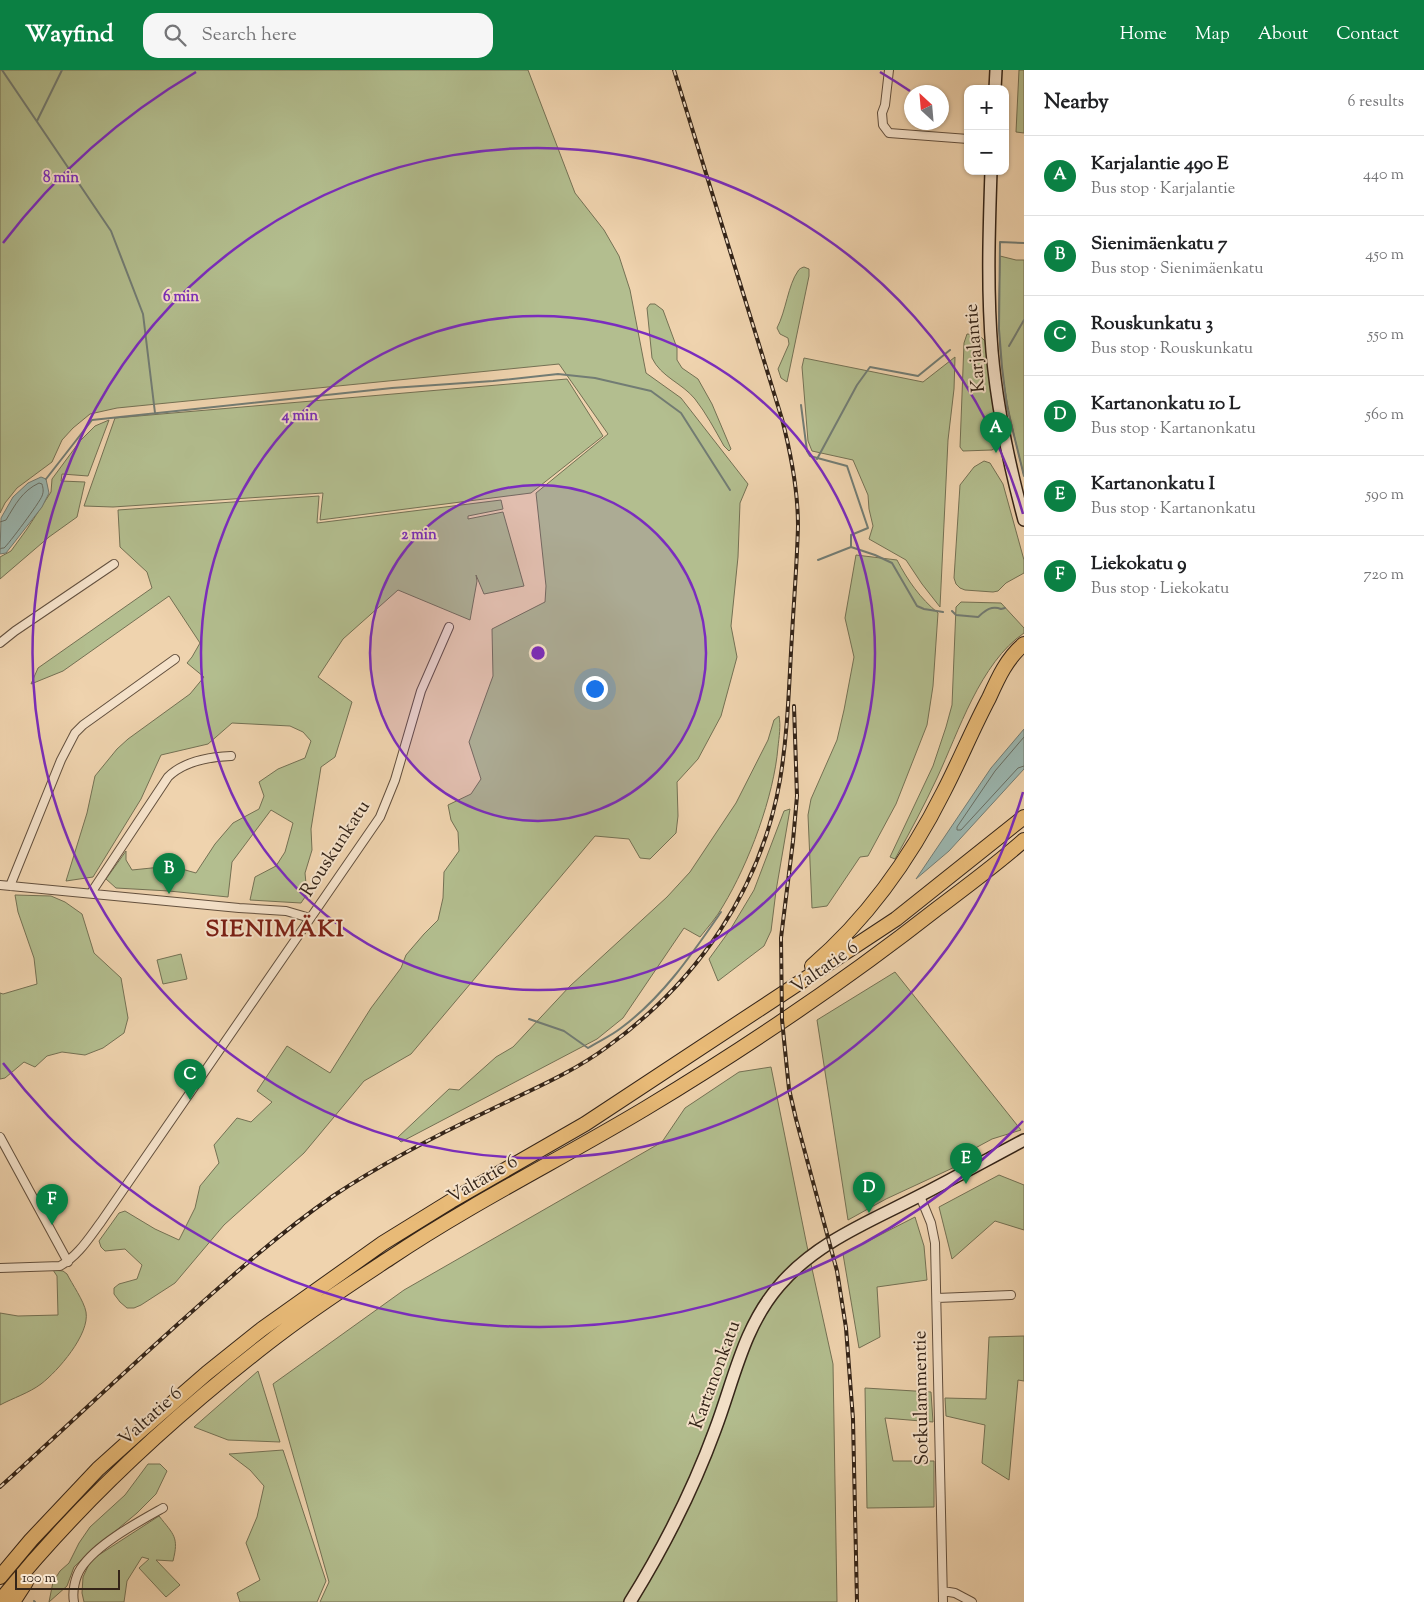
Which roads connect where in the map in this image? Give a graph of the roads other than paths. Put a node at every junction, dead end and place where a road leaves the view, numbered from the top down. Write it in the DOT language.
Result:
graph roads {
  1 [pos="889,70"];
  2 [pos="996,70"];
  3 [pos="995,85"];
  4 [pos="964,139"];
  5 [pos="991,175"];
  6 [pos="1024,520"];
  7 [pos="114,564"];
  8 [pos="449,627"];
  9 [pos="0,644"];
  10 [pos="1024,644"];
  11 [pos="175,659"];
  12 [pos="230,756"];
  13 [pos="1024,818"];
  14 [pos="1024,841"];
  15 [pos="0,885"];
  16 [pos="10,886"];
  17 [pos="91,893"];
  18 [pos="310,918"];
  19 [pos="769,1004"];
  20 [pos="0,1137"];
  21 [pos="1024,1140"];
  22 [pos="920,1196"];
  23 [pos="68,1262"];
  24 [pos="0,1268"];
  25 [pos="1010,1295"];
  26 [pos="937,1298"];
  27 [pos="134,1456"];
  28 [pos="163,1508"];
  29 [pos="58,1512"];
  30 [pos="0,1563"];
  31 [pos="0,1577"];
  32 [pos="943,1591"];
  33 [pos="0,1602"];
  34 [pos="13,1602"];
  35 [pos="74,1602"];
  36 [pos="630,1602"];
  37 [pos="943,1602"];
  38 [pos="972,1602"];
  1 -- 4 [label="street"];
  2 -- 3 [label="main road"];
  5 -- 6 [label="main road, Karjalantie"];
  7 -- 9 [label="street"];
  8 -- 18 [label="street, Rouskunkatu"];
  10 -- 19 [label="highway"];
  11 -- 16 [label="street"];
  12 -- 17 [label="street"];
  13 -- 19 [label="highway, Valtatie 6"];
  14 -- 27 [label="highway, Valtatie 6"];
  15 -- 16 [label="street"];
  16 -- 17 [label="street"];
  17 -- 18 [label="street"];
  18 -- 23 [label="street, Rouskunkatu"];
  19 -- 29 [label="highway, Valtatie 6"];
  20 -- 23 [label="street"];
  21 -- 22 [label="main road, Kartanonkatu"];
  22 -- 26 [label="street, Sotkulammentie"];
  22 -- 36 [label="main road, Kartanonkatu"];
  23 -- 24 [label="street"];
  25 -- 26 [label="street"];
  26 -- 32 [label="street, Sotkulammentie"];
  27 -- 33 [label="highway, Valtatie 6"];
  27 -- 34 [label="highway"];
  28 -- 35 [label="street"];
  29 -- 30 [label="highway"];
  29 -- 31 [label="highway, Valtatie 6"];
  32 -- 37 [label="street, Sotkulammentie"];
  32 -- 38 [label="street"];
}
